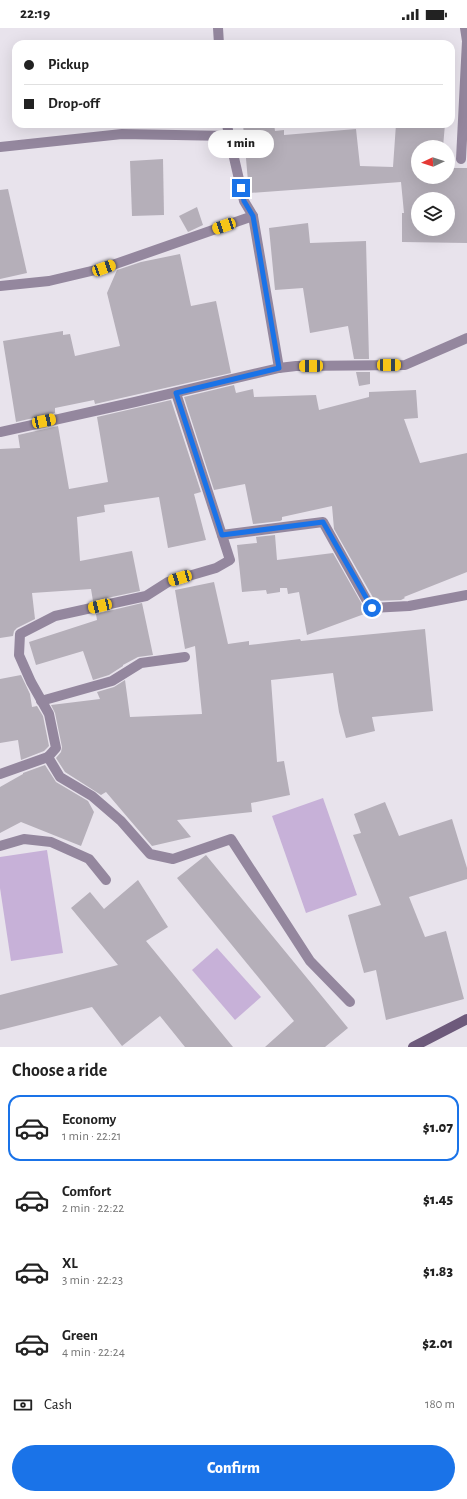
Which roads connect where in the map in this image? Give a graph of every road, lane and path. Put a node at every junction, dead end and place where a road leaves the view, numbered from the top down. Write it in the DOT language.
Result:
graph roads {
  1 [pos="218,28"];
  2 [pos="465,28"];
  3 [pos="219,40"];
  4 [pos="228,128"];
  5 [pos="229,136"];
  6 [pos="0,147"];
  7 [pos="462,159"];
  8 [pos="253,216"];
  9 [pos="0,286"];
  10 [pos="467,338"];
  11 [pos="279,368"];
  12 [pos="176,393"];
  13 [pos="0,432"];
  14 [pos="222,535"];
  15 [pos="467,595"];
  16 [pos="185,657"];
  17 [pos="41,701"];
  18 [pos="48,757"];
  19 [pos="0,774"];
  20 [pos="0,846"];
  21 [pos="106,880"];
  22 [pos="350,1002"];
  23 [pos="467,1019"];
  24 [pos="413,1047"];
  1 -- 3 [label="street"];
  2 -- 7 [label="street"];
  4 -- 5 [label="street"];
  5 -- 6 [label="street"];
  5 -- 8 [label="street"];
  8 -- 9 [label="street"];
  8 -- 11 [label="street"];
  10 -- 11 [label="street"];
  11 -- 12 [label="street"];
  12 -- 13 [label="street"];
  12 -- 14 [label="street"];
  14 -- 15 [label="street"];
  14 -- 17 [label="street"];
  16 -- 17 [label="street"];
  17 -- 18 [label="street"];
  18 -- 19 [label="street"];
  18 -- 22 [label="street"];
  20 -- 21 [label="street"];
  23 -- 24 [label="main road"];
}
